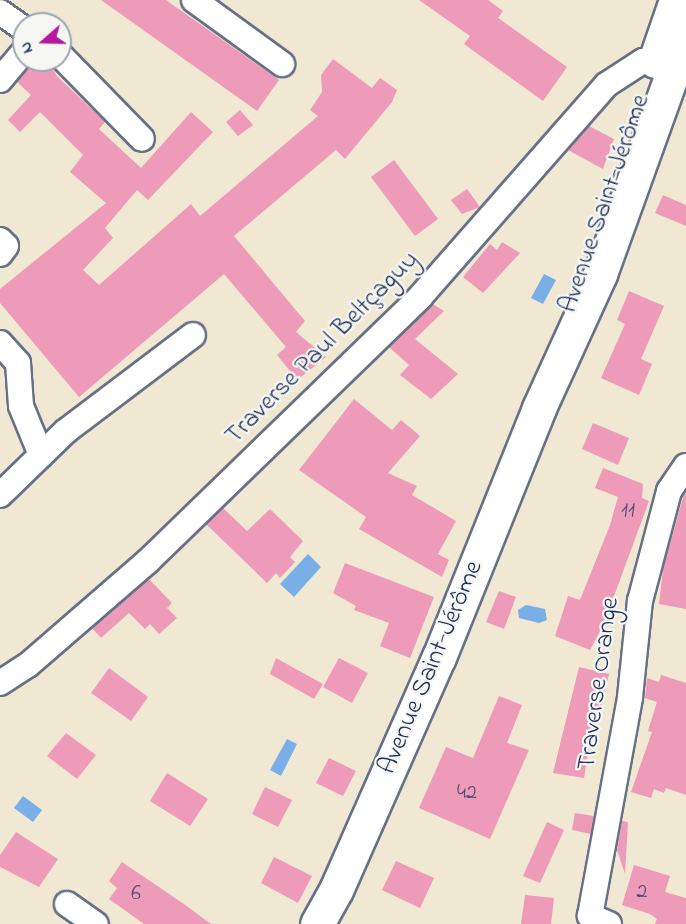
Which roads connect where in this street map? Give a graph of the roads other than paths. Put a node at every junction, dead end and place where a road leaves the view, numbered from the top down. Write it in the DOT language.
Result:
graph roads {
  1 [pos="194,0"];
  2 [pos="676,0"];
  3 [pos="686,35"];
  4 [pos="282,64"];
  5 [pos="665,64"];
  6 [pos="12,66"];
  7 [pos="72,67"];
  8 [pos="0,80"];
  9 [pos="142,139"];
  10 [pos="0,240"];
  11 [pos="0,254"];
  12 [pos="193,335"];
  13 [pos="0,343"];
  14 [pos="41,455"];
  15 [pos="686,466"];
  16 [pos="0,495"];
  17 [pos="0,683"];
  18 [pos="67,904"];
  19 [pos="600,920"];
  20 [pos="96,924"];
  21 [pos="317,924"];
  1 -- 4 [label="street"];
  2 -- 5 [label="street, Avenue Saint-Jérôme"];
  3 -- 5 [label="street, Avenue Saint-Jérôme"];
  5 -- 17 [label="street, Traverse Paul Beltçaguy"];
  5 -- 21 [label="street, Avenue Saint-Jérôme"];
  6 -- 8 [label="street"];
  7 -- 9 [label="street"];
  10 -- 11 [label="street"];
  12 -- 14 [label="street"];
  13 -- 14 [label="street"];
  14 -- 16 [label="street"];
  15 -- 19 [label="street, Traverse Orange"];
  18 -- 20 [label="street"];
}
